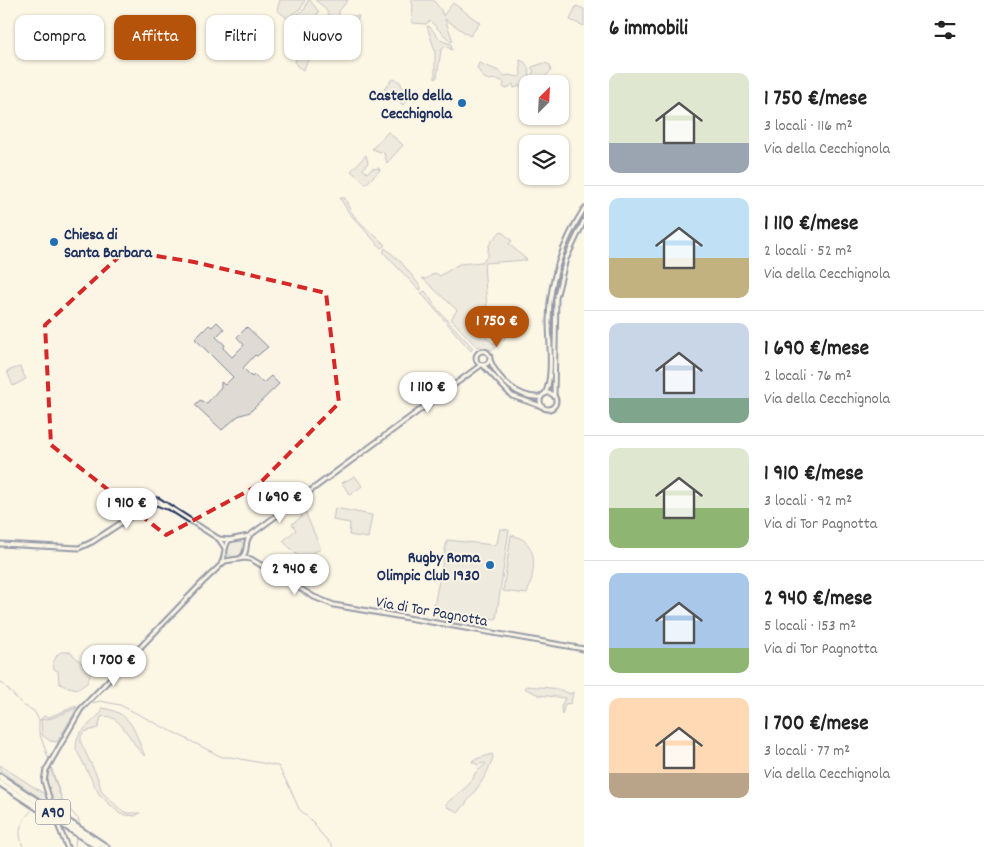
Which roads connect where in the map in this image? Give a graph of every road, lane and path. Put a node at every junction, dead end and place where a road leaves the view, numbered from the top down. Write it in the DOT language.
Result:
graph roads {
  1 [pos="584,209"];
  2 [pos="584,221"];
  3 [pos="490,360"];
  4 [pos="477,361"];
  5 [pos="482,365"];
  6 [pos="474,368"];
  7 [pos="543,395"];
  8 [pos="554,396"];
  9 [pos="541,406"];
  10 [pos="249,536"];
  11 [pos="219,538"];
  12 [pos="239,539"];
  13 [pos="229,540"];
  14 [pos="0,544"];
  15 [pos="246,547"];
  16 [pos="225,550"];
  17 [pos="241,559"];
  18 [pos="233,560"];
  19 [pos="256,562"];
  20 [pos="219,566"];
  21 [pos="584,649"];
  22 [pos="0,777"];
  23 [pos="0,783"];
  24 [pos="52,807"];
  25 [pos="60,827"];
  26 [pos="67,847"];
  27 [pos="98,847"];
  28 [pos="106,847"];
  1 -- 7 [label="street"];
  2 -- 8 [label="street"];
  3 -- 4 [label="street"];
  3 -- 5 [label="street"];
  3 -- 7 [label="street"];
  4 -- 5 [label="street"];
  4 -- 6 [label="street"];
  5 -- 6 [label="street"];
  5 -- 9 [label="street"];
  6 -- 10 [label="street"];
  7 -- 8 [label="street"];
  7 -- 9 [label="street"];
  8 -- 9 [label="street"];
  10 -- 12 [label="street"];
  10 -- 15 [label="street"];
  11 -- 13 [label="street"];
  11 -- 14 [label="street"];
  11 -- 16 [label="street"];
  12 -- 13 [label="street"];
  12 -- 15 [label="street"];
  13 -- 16 [label="street"];
  15 -- 17 [label="street"];
  15 -- 19 [label="street, Via di Tor Pagnotta"];
  16 -- 18 [label="street"];
  16 -- 20 [label="street"];
  17 -- 18 [label="street"];
  17 -- 19 [label="street, Via di Tor Pagnotta"];
  18 -- 20 [label="street"];
  19 -- 21 [label="street, Via di Tor Pagnotta"];
  20 -- 24 [label="street"];
  22 -- 28 [label="highway, A90"];
  23 -- 27 [label="highway, A90"];
  25 -- 26 [label="street"];
}
